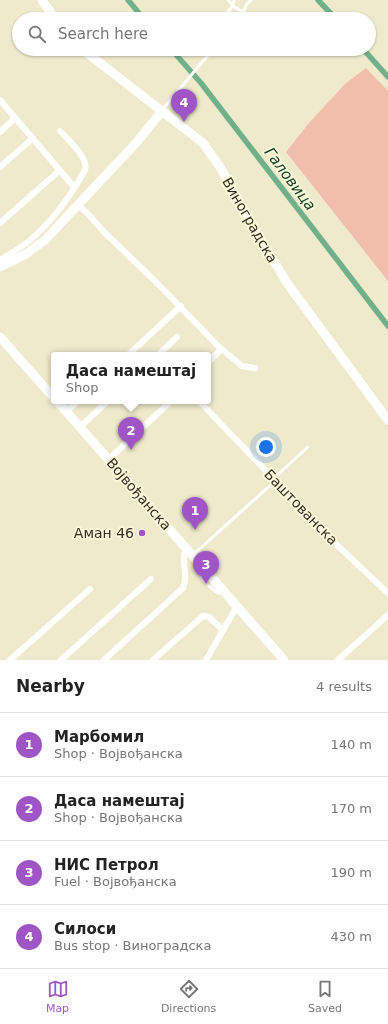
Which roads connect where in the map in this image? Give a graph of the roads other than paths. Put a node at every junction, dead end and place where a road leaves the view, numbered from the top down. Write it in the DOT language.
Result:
graph roads {
  1 [pos="42,0"];
  2 [pos="228,0"];
  3 [pos="234,0"];
  4 [pos="251,0"];
  5 [pos="233,6"];
  6 [pos="50,12"];
  7 [pos="228,12"];
  8 [pos="243,12"];
  9 [pos="91,56"];
  10 [pos="207,56"];
  11 [pos="0,100"];
  12 [pos="162,111"];
  13 [pos="15,118"];
  14 [pos="60,131"];
  15 [pos="0,132"];
  16 [pos="33,138"];
  17 [pos="0,167"];
  18 [pos="60,170"];
  19 [pos="74,187"];
  20 [pos="81,207"];
  21 [pos="0,223"];
  22 [pos="0,260"];
  23 [pos="0,267"];
  24 [pos="180,306"];
  25 [pos="177,336"];
  26 [pos="0,337"];
  27 [pos="222,349"];
  28 [pos="131,352"];
  29 [pos="161,352"];
  30 [pos="211,359"];
  31 [pos="255,368"];
  32 [pos="51,395"];
  33 [pos="59,404"];
  34 [pos="75,404"];
  35 [pos="105,404"];
  36 [pos="168,404"];
  37 [pos="202,404"];
  38 [pos="66,412"];
  39 [pos="388,420"];
  40 [pos="80,427"];
  41 [pos="308,447"];
  42 [pos="108,460"];
  43 [pos="274,480"];
  44 [pos="191,554"];
  45 [pos="151,580"];
  46 [pos="205,582"];
  47 [pos="209,586"];
  48 [pos="90,589"];
  49 [pos="388,593"];
  50 [pos="228,596"];
  51 [pos="237,606"];
  52 [pos="388,615"];
  53 [pos="223,630"];
  54 [pos="10,660"];
  55 [pos="61,660"];
  56 [pos="104,660"];
  57 [pos="152,660"];
  58 [pos="206,660"];
  59 [pos="284,660"];
  60 [pos="338,660"];
  1 -- 6 [label="street"];
  2 -- 5 [label="lane"];
  3 -- 5 [label="lane"];
  4 -- 8 [label="lane"];
  5 -- 7 [label="lane"];
  5 -- 8 [label="lane"];
  9 -- 12 [label="street, Виноградска"];
  10 -- 12 [label="lane"];
  11 -- 13 [label="street"];
  12 -- 20 [label="street"];
  12 -- 39 [label="street, Виноградска"];
  13 -- 15 [label="street"];
  13 -- 16 [label="street"];
  14 -- 19 [label="street"];
  16 -- 17 [label="street"];
  16 -- 18 [label="street"];
  18 -- 19 [label="street"];
  18 -- 21 [label="street"];
  19 -- 22 [label="street"];
  20 -- 23 [label="street"];
  20 -- 24 [label="street"];
  24 -- 27 [label="street"];
  24 -- 28 [label="street"];
  25 -- 29 [label="street"];
  26 -- 32 [label="street"];
  27 -- 30 [label="street"];
  27 -- 31 [label="street"];
  33 -- 38 [label="street, Војвођанска"];
  34 -- 38 [label="street"];
  35 -- 40 [label="street"];
  36 -- 42 [label="street"];
  37 -- 43 [label="street, Баштованска"];
  38 -- 40 [label="street, Војвођанска"];
  40 -- 42 [label="street, Војвођанска"];
  41 -- 43 [label="lane"];
  42 -- 44 [label="street, Војвођанска"];
  43 -- 44 [label="lane"];
  43 -- 49 [label="street, Баштованска"];
  44 -- 46 [label="lane"];
  44 -- 50 [label="street, Војвођанска"];
  44 -- 56 [label="street"];
  45 -- 55 [label="street"];
  47 -- 50 [label="lane"];
  48 -- 54 [label="street"];
  50 -- 51 [label="street, Војвођанска"];
  51 -- 53 [label="street"];
  51 -- 59 [label="street, Војвођанска"];
  52 -- 60 [label="street"];
  53 -- 57 [label="street"];
  53 -- 58 [label="street"];
}
